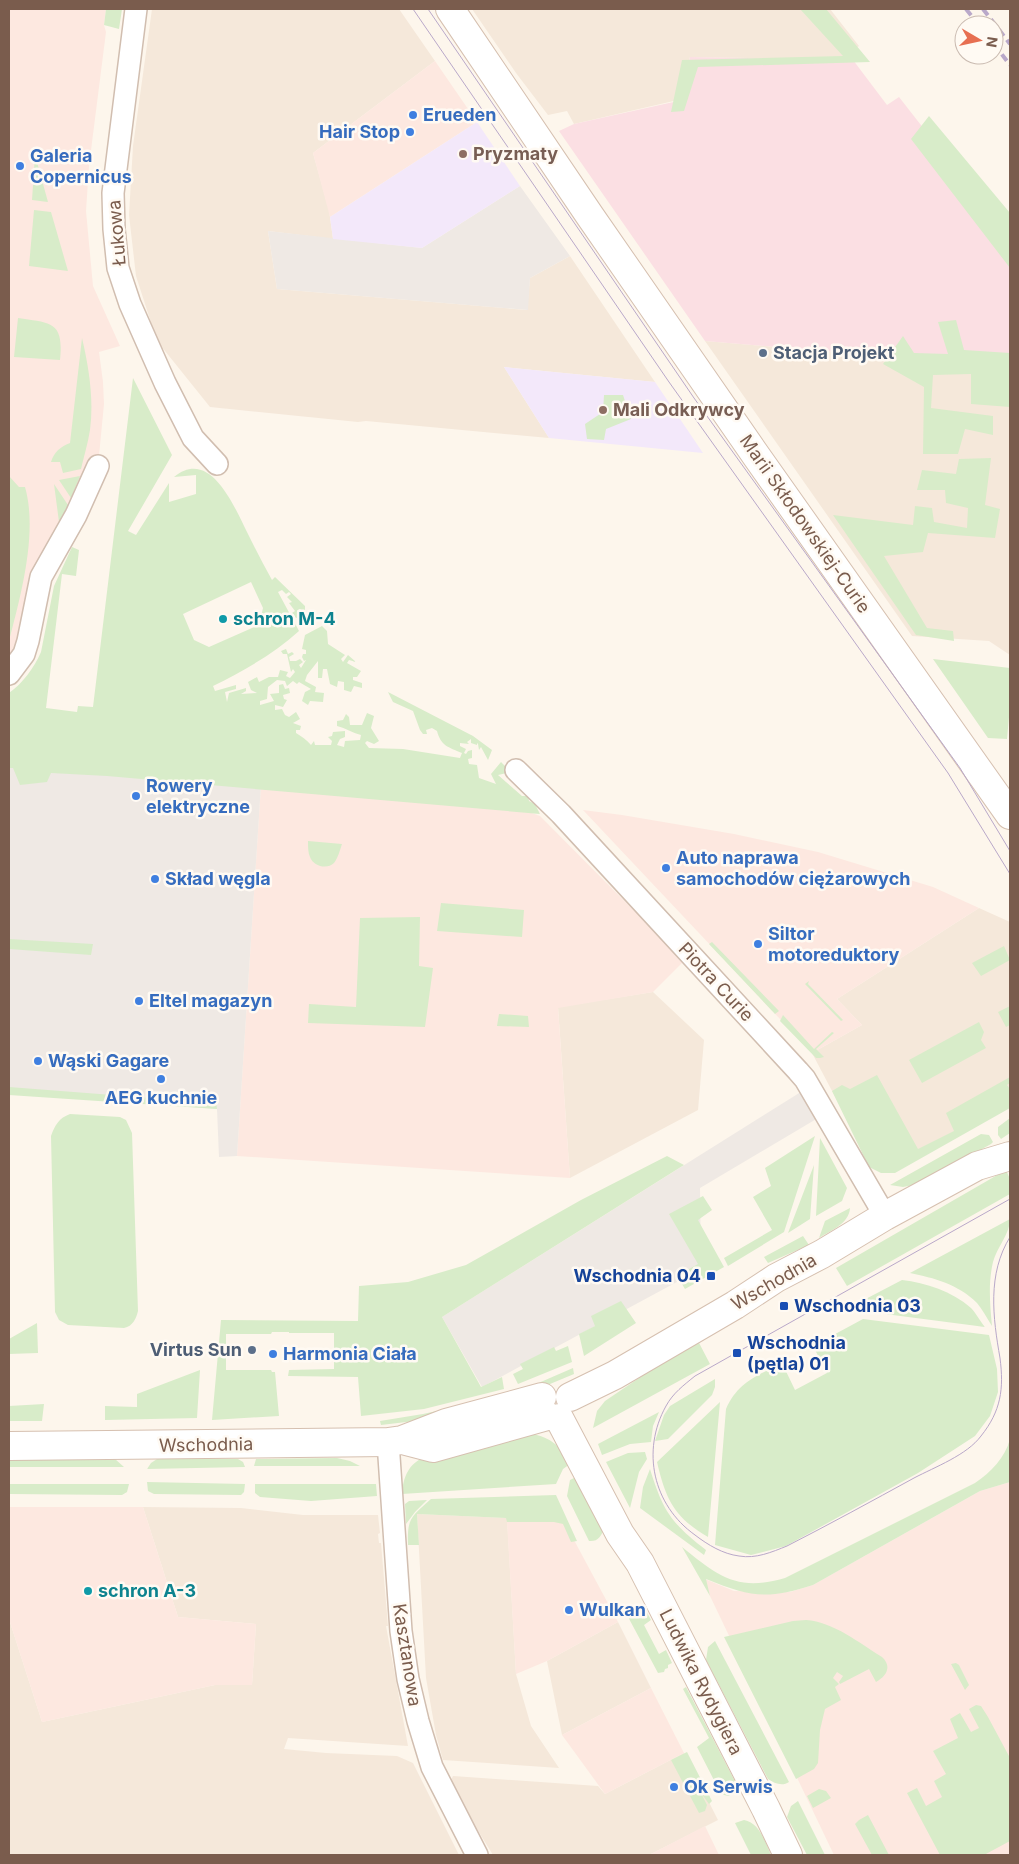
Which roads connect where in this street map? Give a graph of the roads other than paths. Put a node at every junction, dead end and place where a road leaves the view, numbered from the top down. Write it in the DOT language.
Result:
graph roads {
  1 [pos="136,9"];
  2 [pos="450,9"];
  3 [pos="217,464"];
  4 [pos="98,466"];
  5 [pos="9,674"];
  6 [pos="516,770"];
  7 [pos="1010,815"];
  8 [pos="1010,1141"];
  9 [pos="1010,1156"];
  10 [pos="977,1166"];
  11 [pos="885,1216"];
  12 [pos="558,1407"];
  13 [pos="395,1441"];
  14 [pos="9,1446"];
  15 [pos="478,1855"];
  16 [pos="788,1855"];
  1 -- 3 [label="street, Łukowa"];
  2 -- 7 [label="street, Marii Skłodowskiej-Curie"];
  4 -- 5 [label="street"];
  6 -- 11 [label="street, Piotra Curie"];
  8 -- 10 [label="street, Wschodnia"];
  9 -- 10 [label="street, Wschodnia"];
  10 -- 11 [label="street, Wschodnia"];
  11 -- 12 [label="street, Wschodnia"];
  12 -- 13 [label="street, Wschodnia"];
  12 -- 16 [label="street, Ludwika Rydygiera"];
  13 -- 14 [label="street, Wschodnia"];
  13 -- 15 [label="street, Kasztanowa"];
}
